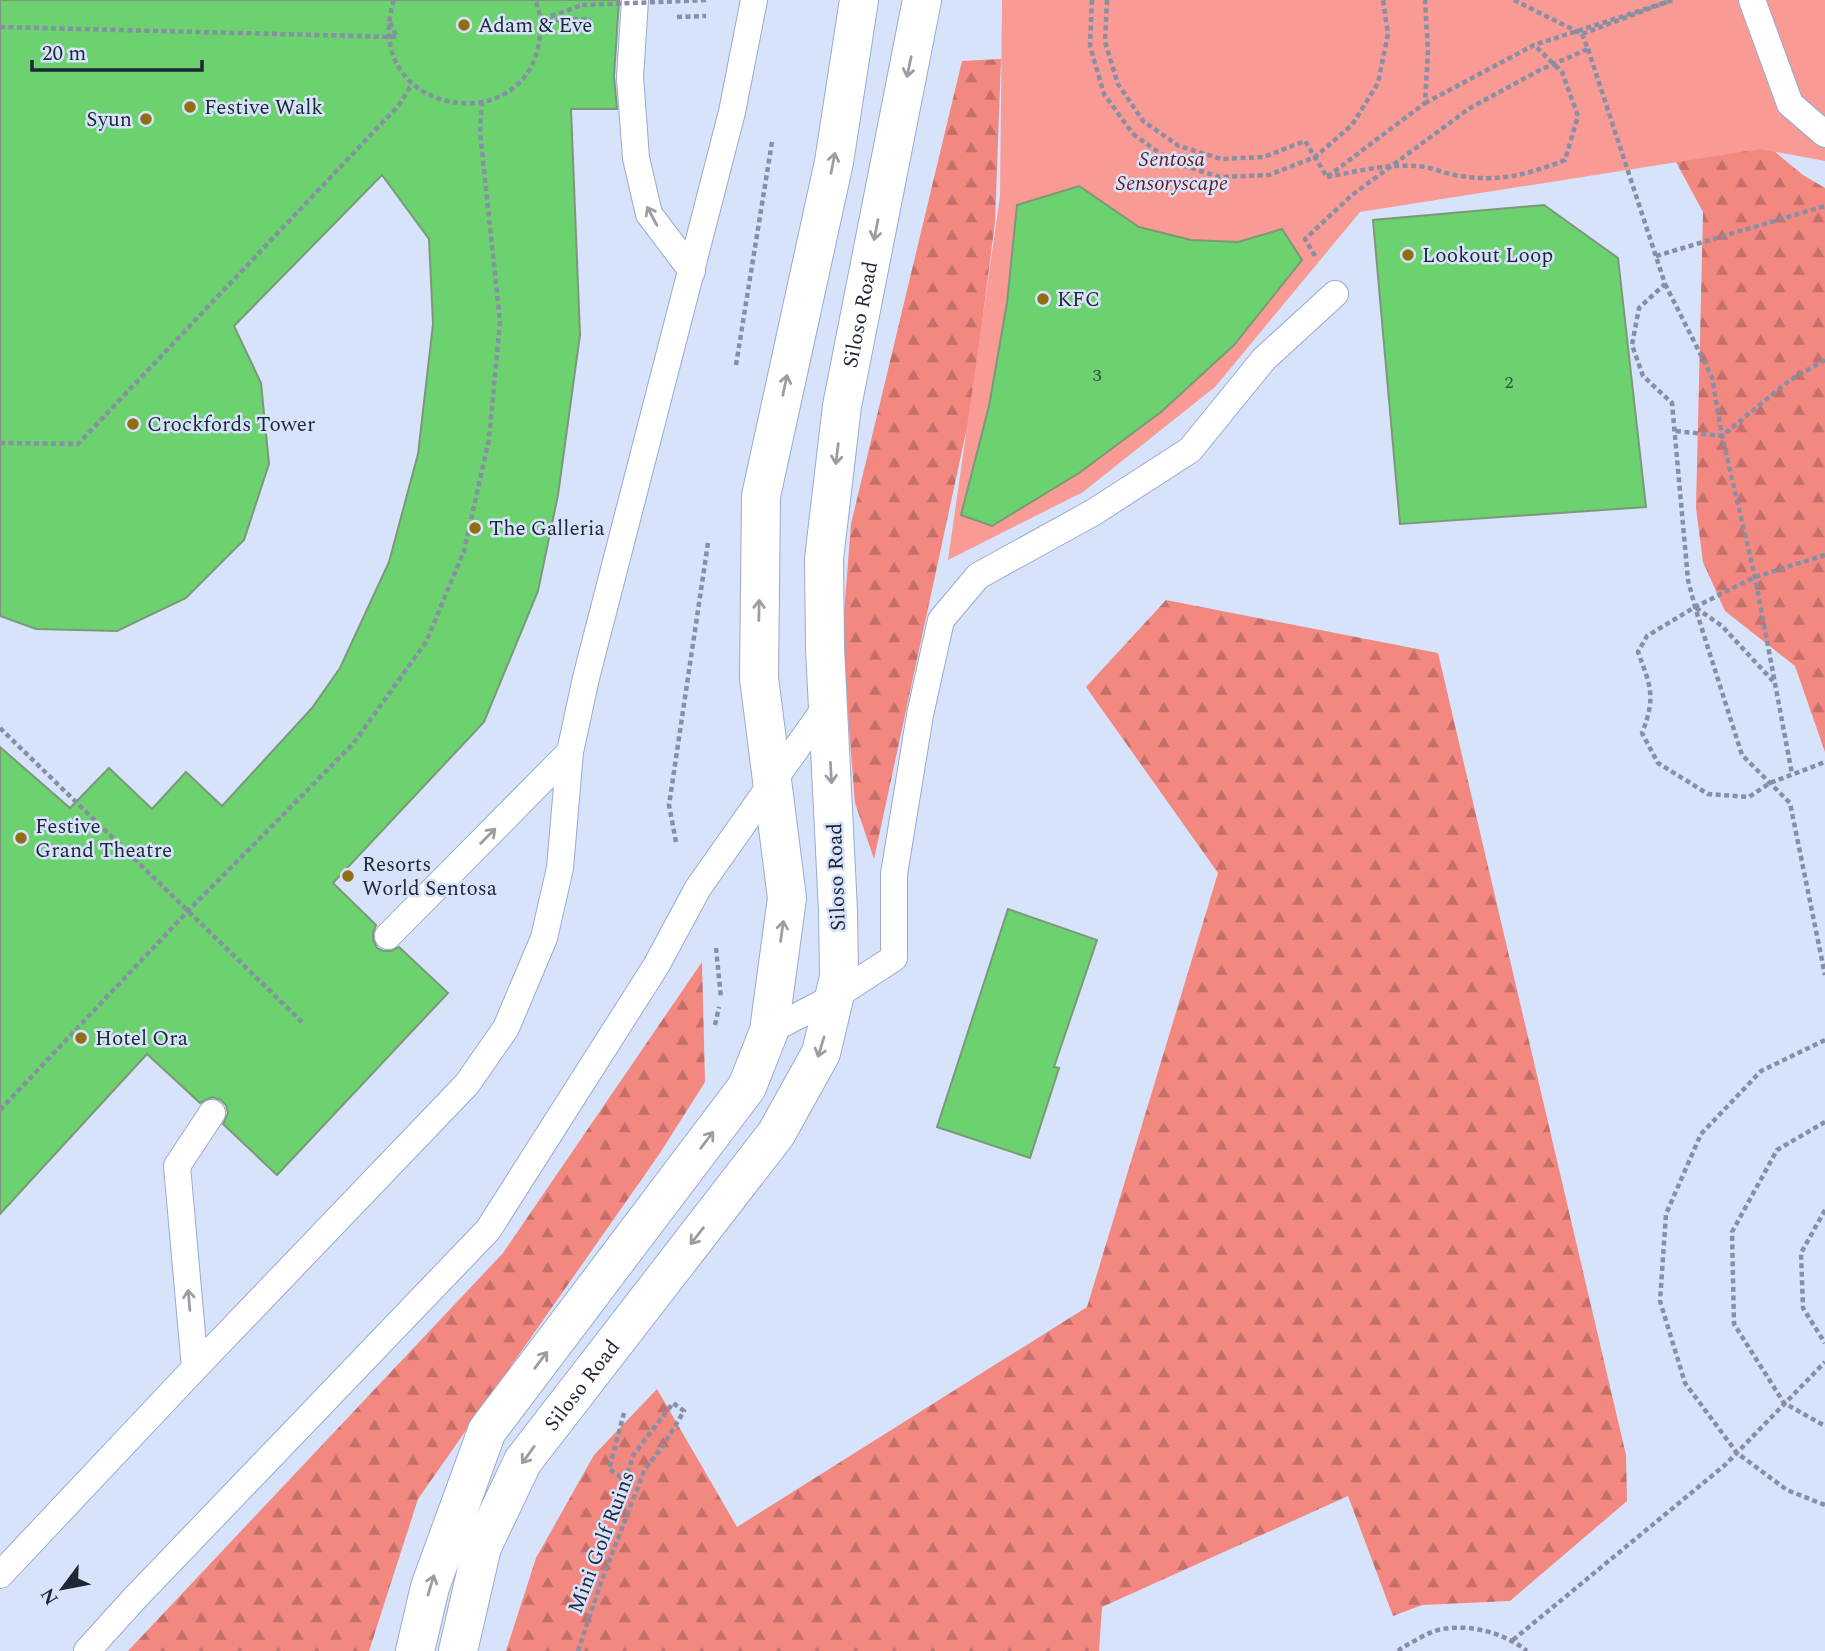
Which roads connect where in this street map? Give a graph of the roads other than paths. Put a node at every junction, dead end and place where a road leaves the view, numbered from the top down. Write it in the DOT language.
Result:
graph roads {
  1 [pos="635,0"];
  2 [pos="754,0"];
  3 [pos="859,0"];
  4 [pos="922,0"];
  5 [pos="1752,0"];
  6 [pos="1825,134"];
  7 [pos="692,271"];
  8 [pos="1335,293"];
  9 [pos="827,705"];
  10 [pos="570,752"];
  11 [pos="774,783"];
  12 [pos="388,936"];
  13 [pos="834,997"];
  14 [pos="769,1031"];
  15 [pos="212,1113"];
  16 [pos="195,1368"];
  17 [pos="0,1575"];
  18 [pos="87,1651"];
  19 [pos="415,1651"];
  20 [pos="458,1651"];
  7 -- 1 [label="lane, one-way"];
  2 -- 7 [label="lane"];
  11 -- 3 [label="street, one-way"];
  4 -- 9 [label="street, Siloso Road, one-way"];
  5 -- 6 [label="lane"];
  7 -- 10 [label="lane"];
  8 -- 13 [label="lane"];
  9 -- 11 [label="lane"];
  9 -- 13 [label="street, Siloso Road, one-way"];
  12 -- 10 [label="lane, one-way"];
  10 -- 16 [label="lane"];
  14 -- 11 [label="street, one-way"];
  11 -- 18 [label="lane"];
  13 -- 14 [label="lane"];
  13 -- 20 [label="street, Siloso Road, one-way"];
  19 -- 14 [label="street, one-way"];
  16 -- 15 [label="lane, one-way"];
  16 -- 17 [label="lane"];
}
